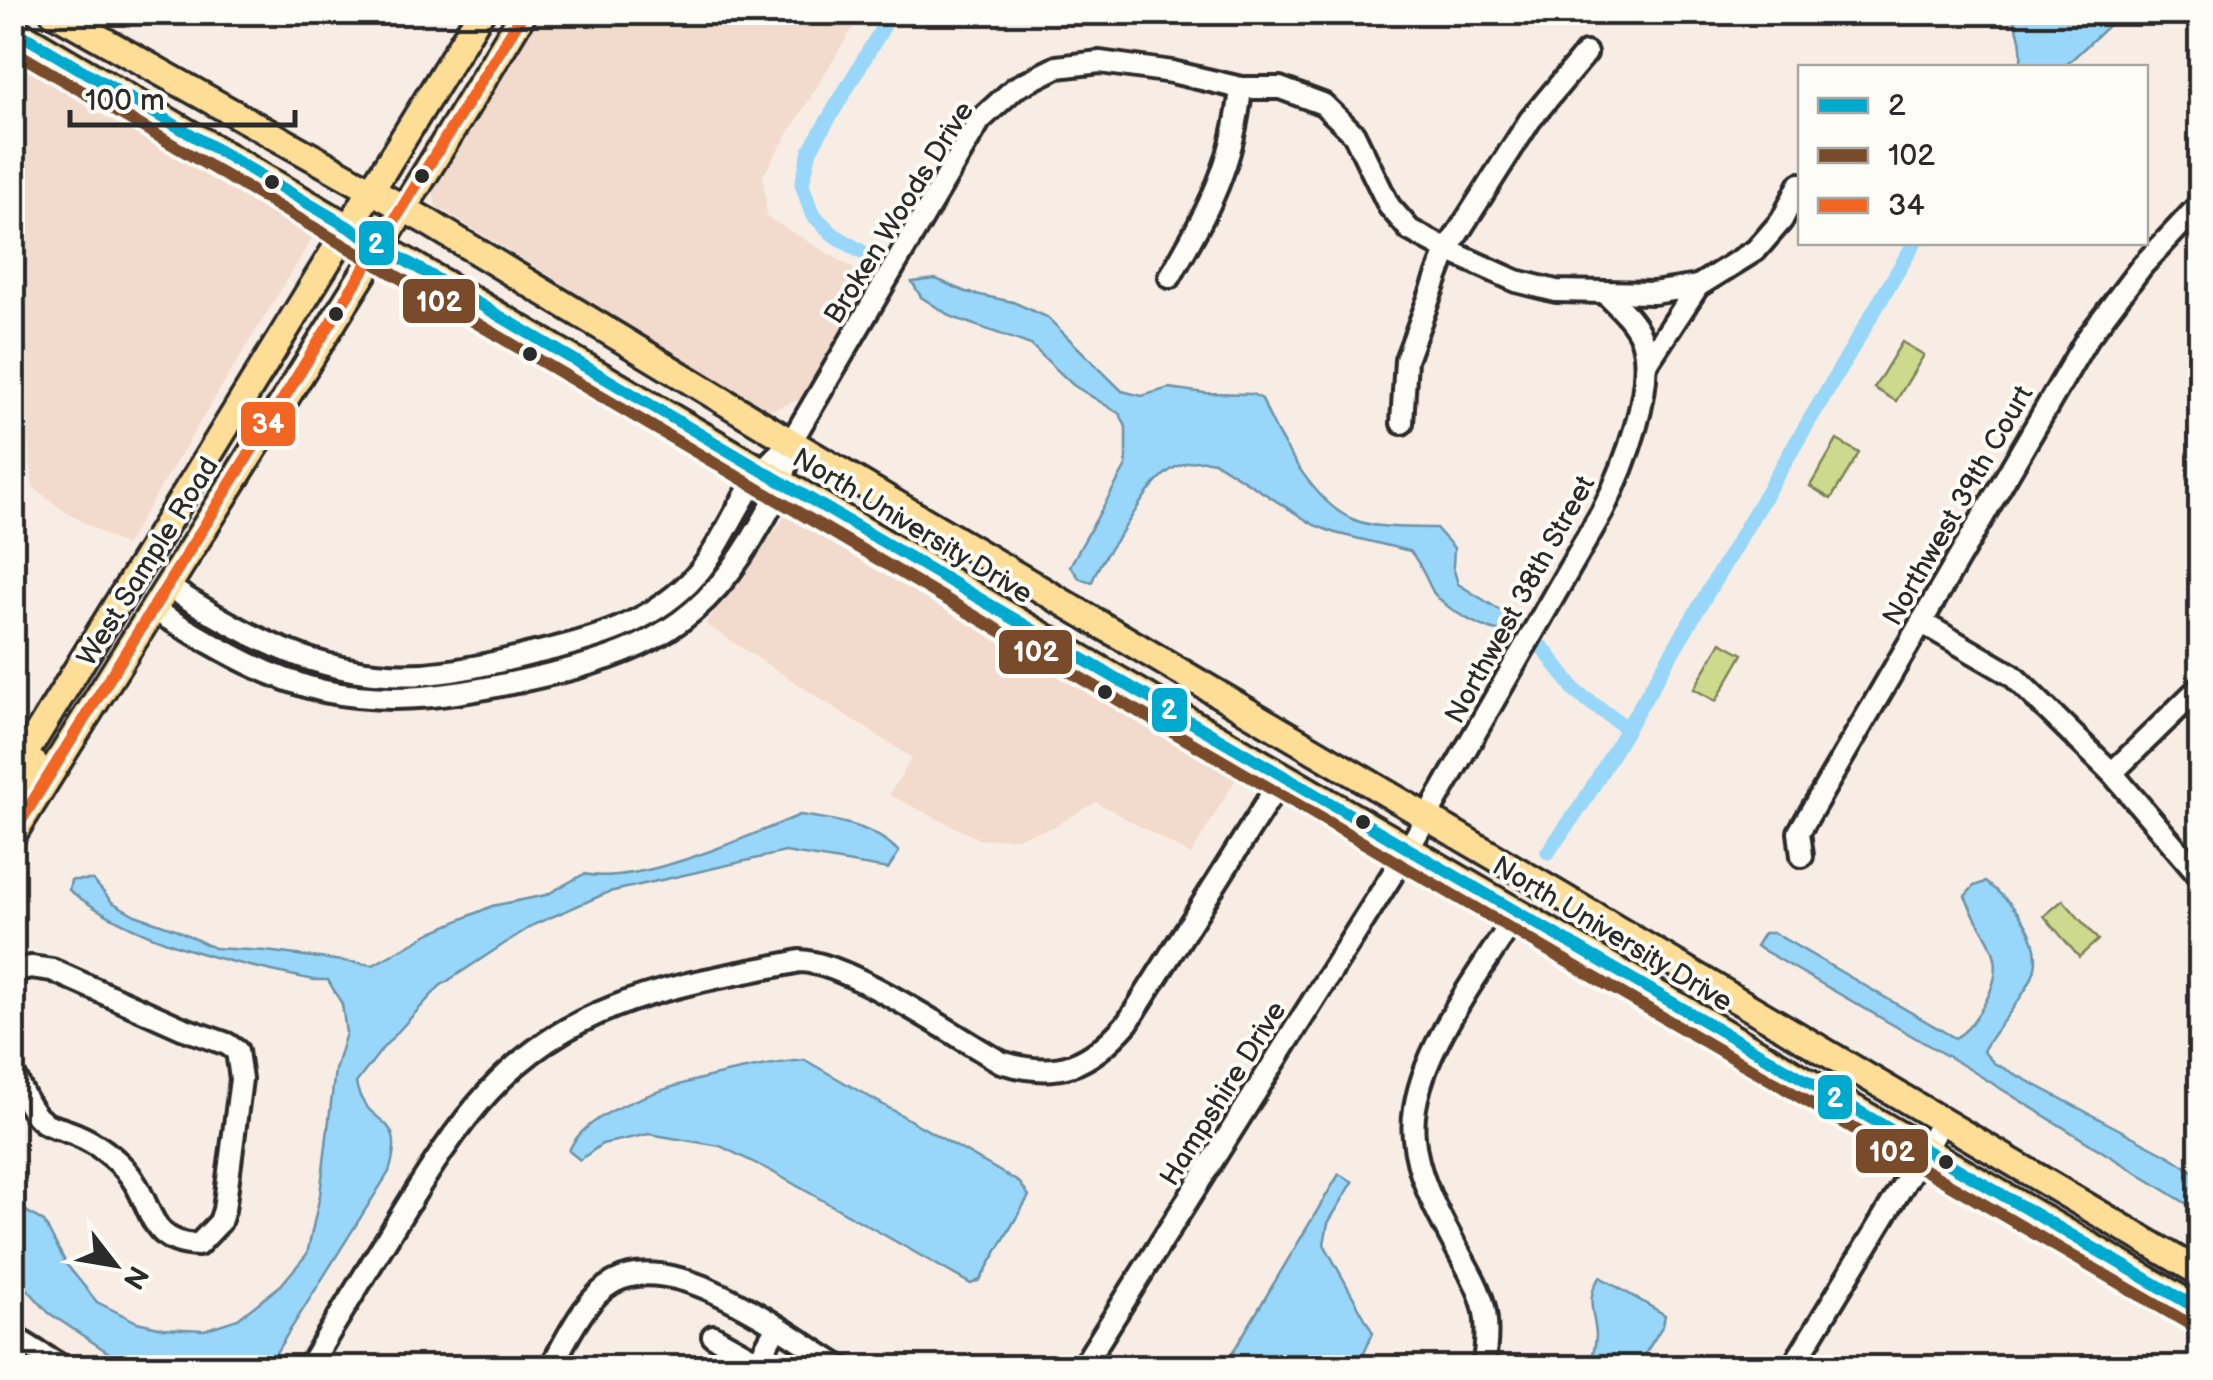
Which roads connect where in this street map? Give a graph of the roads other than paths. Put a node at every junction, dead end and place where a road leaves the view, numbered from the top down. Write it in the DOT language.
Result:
graph roads {
  1 [pos="53,12"];
  2 [pos="482,12"];
  3 [pos="524,12"];
  4 [pos="12,29"];
  5 [pos="1586,53"];
  6 [pos="1241,88"];
  7 [pos="1798,188"];
  8 [pos="372,191"];
  9 [pos="2200,204"];
  10 [pos="405,210"];
  11 [pos="348,228"];
  12 [pos="380,246"];
  13 [pos="1447,250"];
  14 [pos="1170,277"];
  15 [pos="1698,286"];
  16 [pos="1606,294"];
  17 [pos="1646,365"];
  18 [pos="1402,423"];
  19 [pos="792,442"];
  20 [pos="774,477"];
  21 [pos="726,534"];
  22 [pos="748,546"];
  23 [pos="167,586"];
  24 [pos="1040,588"];
  25 [pos="1074,608"];
  26 [pos="152,610"];
  27 [pos="1920,622"];
  28 [pos="1021,623"];
  29 [pos="613,632"];
  30 [pos="1054,642"];
  31 [pos="294,656"];
  32 [pos="616,657"];
  33 [pos="77,669"];
  34 [pos="453,671"];
  35 [pos="285,679"];
  36 [pos="2200,687"];
  37 [pos="457,696"];
  38 [pos="2112,773"];
  39 [pos="12,775"];
  40 [pos="1284,775"];
  41 [pos="12,800"];
  42 [pos="1428,816"];
  43 [pos="12,836"];
  44 [pos="1409,848"];
  45 [pos="1802,856"];
  46 [pos="2200,876"];
  47 [pos="1518,912"];
  48 [pos="12,971"];
  49 [pos="12,1071"];
  50 [pos="1942,1121"];
  51 [pos="1926,1148"];
  52 [pos="2200,1273"];
  53 [pos="2200,1310"];
  54 [pos="12,1325"];
  55 [pos="776,1328"];
  56 [pos="713,1336"];
  57 [pos="18,1342"];
  58 [pos="1796,1361"];
  59 [pos="764,1364"];
  60 [pos="64,1368"];
  61 [pos="308,1368"];
  62 [pos="550,1368"];
  63 [pos="842,1368"];
  64 [pos="1082,1368"];
  65 [pos="1483,1368"];
  66 [pos="1821,1368"];
  1 -- 8 [label="main road, North University Drive"];
  2 -- 8 [label="main road, West Sample Road"];
  3 -- 10 [label="main road, West Sample Road"];
  4 -- 11 [label="main road, North University Drive"];
  5 -- 13 [label="street"];
  6 -- 13 [label="street, Broken Woods Drive"];
  6 -- 14 [label="street"];
  6 -- 19 [label="street, Broken Woods Drive"];
  7 -- 15 [label="street, Northwest 38th Street"];
  8 -- 10 [label="main road, North University Drive"];
  8 -- 11 [label="main road, West Sample Road"];
  9 -- 27 [label="street, Northwest 39th Court"];
  10 -- 12 [label="main road, West Sample Road"];
  10 -- 19 [label="main road, North University Drive"];
  11 -- 12 [label="main road, North University Drive"];
  11 -- 33 [label="main road, West Sample Road"];
  12 -- 20 [label="main road, North University Drive"];
  12 -- 23 [label="main road, West Sample Road"];
  13 -- 16 [label="street, Broken Woods Drive"];
  13 -- 18 [label="street"];
  15 -- 16 [label="street, Northwest 38th Street"];
  15 -- 17 [label="street, Northwest 38th Street"];
  16 -- 17 [label="street, Northwest 38th Street"];
  17 -- 42 [label="street, Northwest 38th Street"];
  19 -- 20 [label="street, Broken Woods Drive"];
  19 -- 24 [label="main road, North University Drive"];
  20 -- 21 [label="street, Broken Woods Drive"];
  20 -- 22 [label="street, Broken Woods Drive"];
  20 -- 28 [label="main road, North University Drive"];
  21 -- 22 [label="street"];
  21 -- 29 [label="street, Broken Woods Drive"];
  22 -- 32 [label="street, Broken Woods Drive"];
  23 -- 26 [label="main road, West Sample Road"];
  23 -- 31 [label="street, Broken Woods Drive"];
  24 -- 25 [label="main road, North University Drive"];
  24 -- 28 [label="main road"];
  25 -- 30 [label="main road"];
  25 -- 42 [label="main road, North University Drive"];
  26 -- 35 [label="street, Broken Woods Drive"];
  26 -- 43 [label="main road, West Sample Road"];
  27 -- 38 [label="street"];
  27 -- 45 [label="street, Northwest 39th Court"];
  28 -- 30 [label="main road, North University Drive"];
  29 -- 32 [label="street"];
  29 -- 34 [label="street, Broken Woods Drive"];
  30 -- 40 [label="main road, North University Drive"];
  31 -- 34 [label="street, Broken Woods Drive"];
  31 -- 35 [label="street"];
  32 -- 37 [label="street, Broken Woods Drive"];
  33 -- 39 [label="main road, West Sample Road"];
  33 -- 41 [label="main road"];
  34 -- 37 [label="street"];
  35 -- 37 [label="street, Broken Woods Drive"];
  36 -- 38 [label="street"];
  38 -- 46 [label="street"];
  40 -- 44 [label="main road, North University Drive"];
  40 -- 61 [label="street"];
  42 -- 44 [label="street, Northwest 38th Street"];
  42 -- 50 [label="main road, North University Drive"];
  44 -- 47 [label="main road, North University Drive"];
  44 -- 64 [label="street, Hampshire Drive"];
  47 -- 51 [label="main road, North University Drive"];
  47 -- 65 [label="street"];
  48 -- 49 [label="street"];
  50 -- 51 [label="street"];
  50 -- 52 [label="main road, North University Drive"];
  51 -- 53 [label="main road, North University Drive"];
  51 -- 58 [label="street"];
  54 -- 57 [label="street"];
  55 -- 59 [label="street"];
  55 -- 62 [label="street"];
  55 -- 63 [label="street"];
  56 -- 59 [label="street"];
  57 -- 60 [label="street"];
  58 -- 66 [label="street"];
}
